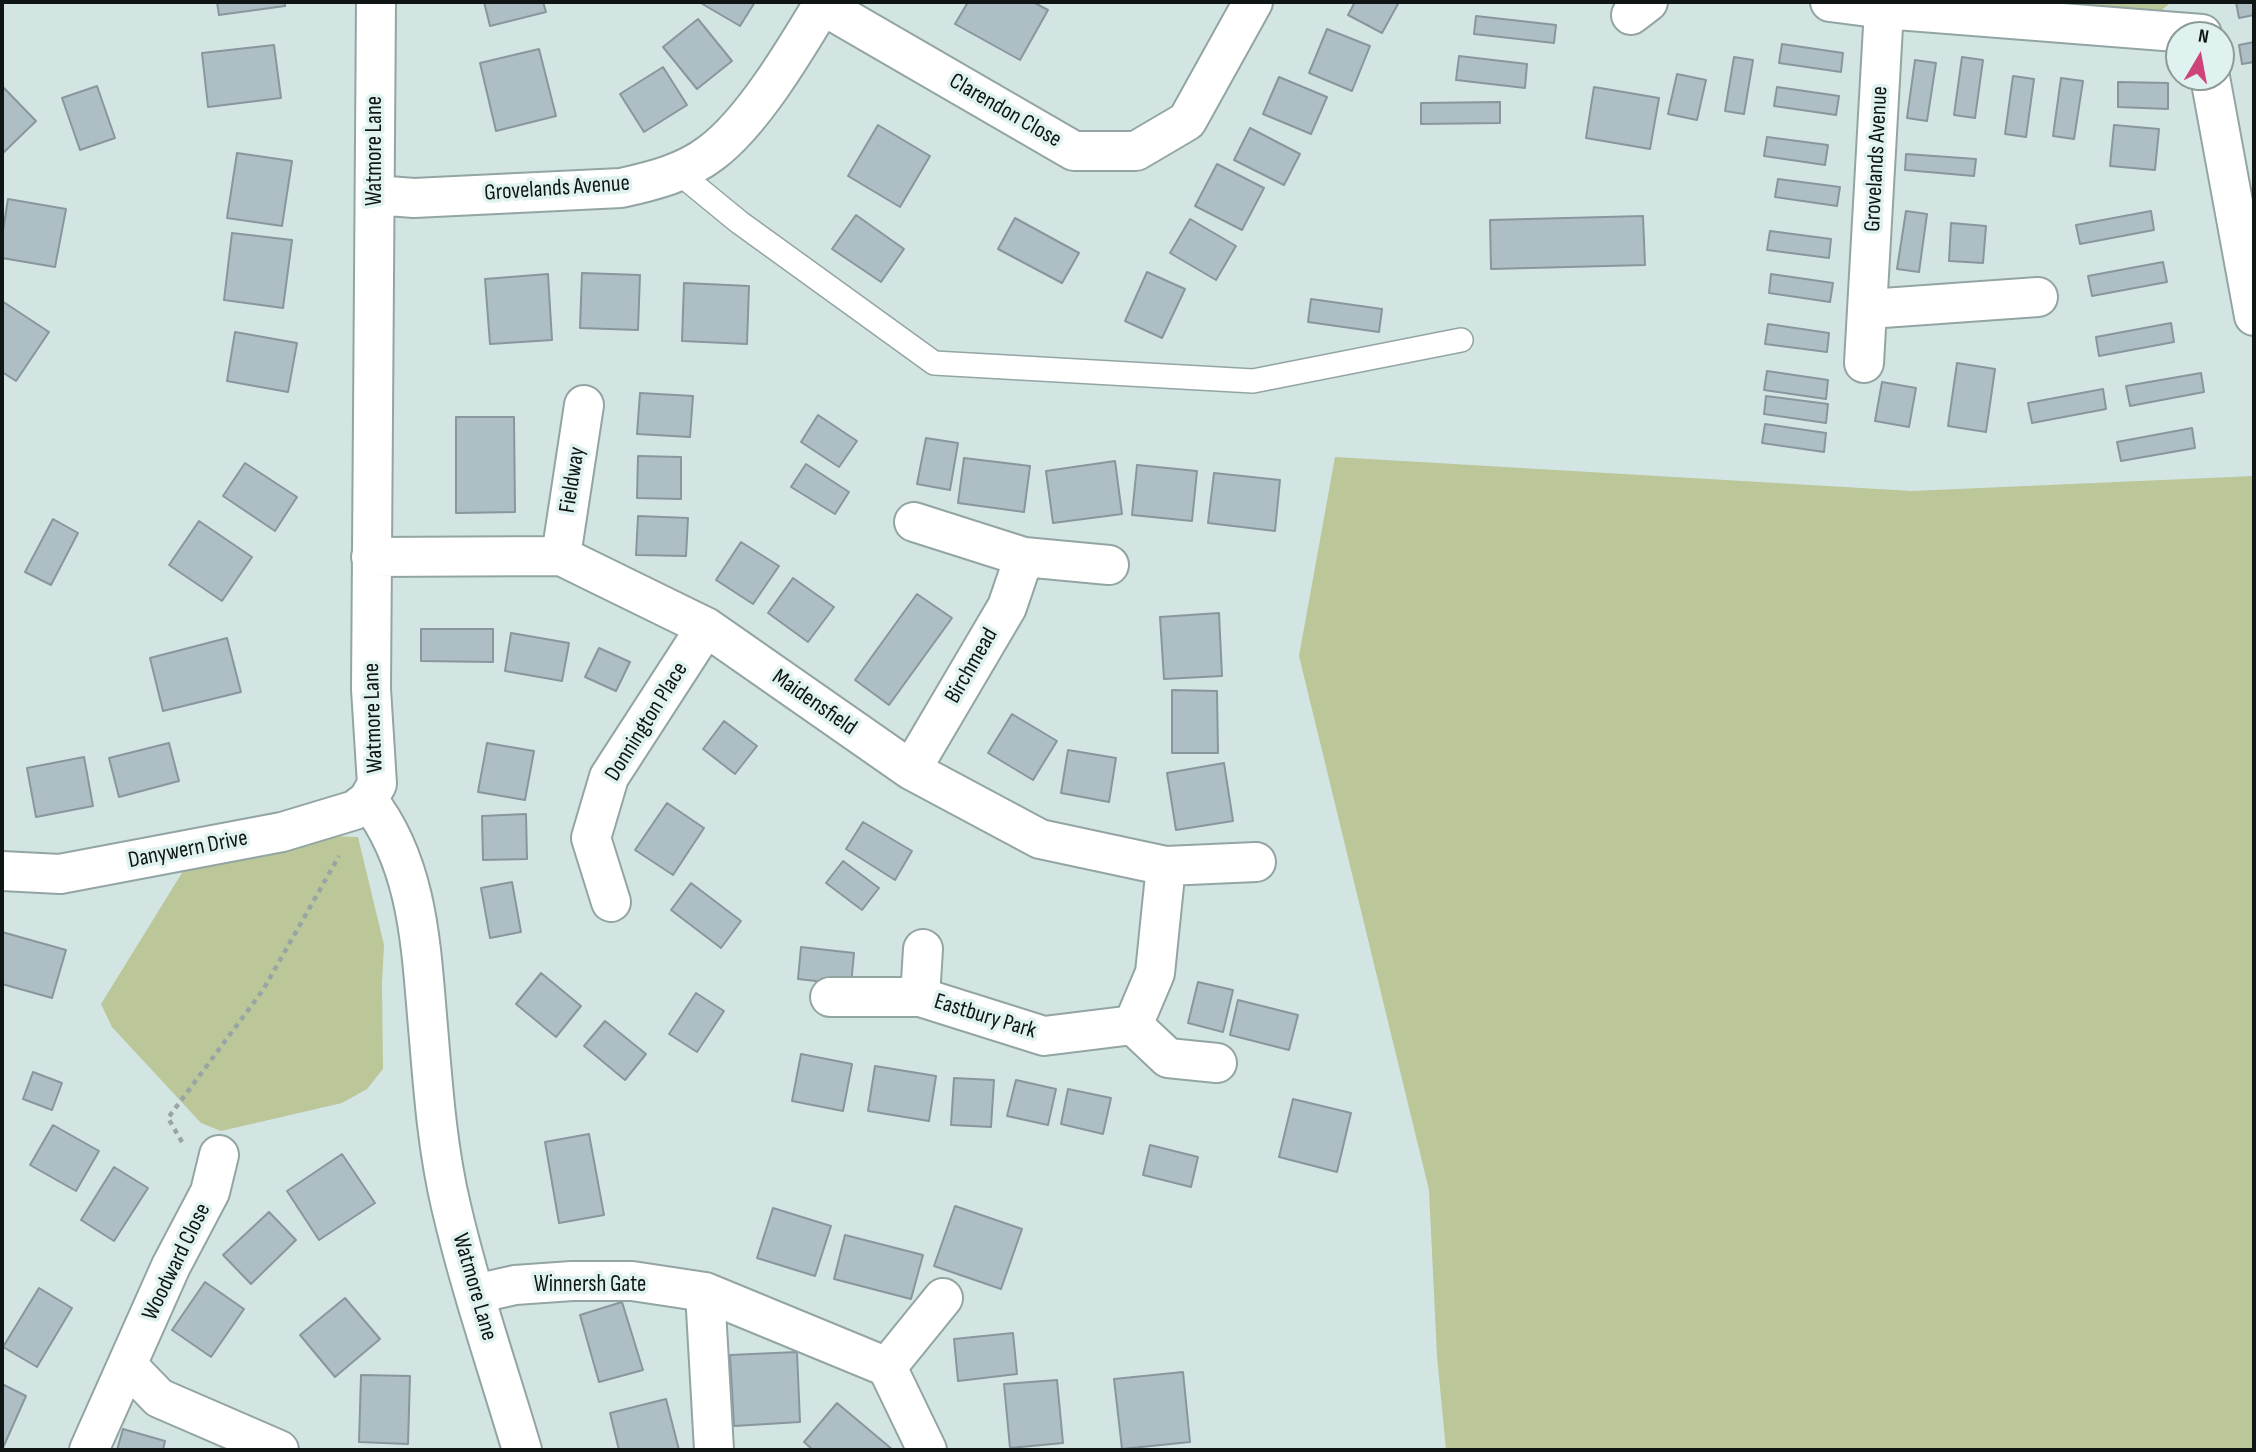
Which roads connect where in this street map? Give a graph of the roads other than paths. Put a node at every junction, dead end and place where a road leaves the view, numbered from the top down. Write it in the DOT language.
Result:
graph roads {
  1 [pos="376,2"];
  2 [pos="1253,2"];
  3 [pos="1830,2"];
  4 [pos="2199,2"];
  5 [pos="823,4"];
  6 [pos="1884,9"];
  7 [pos="2201,21"];
  8 [pos="2165,32"];
  9 [pos="2213,91"];
  10 [pos="678,172"];
  11 [pos="375,195"];
  12 [pos="2038,297"];
  13 [pos="1869,309"];
  14 [pos="2254,316"];
  15 [pos="1461,340"];
  16 [pos="1864,363"];
  17 [pos="584,405"];
  18 [pos="914,522"];
  19 [pos="371,556"];
  20 [pos="561,556"];
  21 [pos="1024,557"];
  22 [pos="1109,565"];
  23 [pos="706,627"];
  24 [pos="911,771"];
  25 [pos="368,800"];
  26 [pos="1256,862"];
  27 [pos="1166,866"];
  28 [pos="2,871"];
  29 [pos="611,902"];
  30 [pos="923,949"];
  31 [pos="830,997"];
  32 [pos="920,997"];
  33 [pos="1133,1025"];
  34 [pos="1217,1063"];
  35 [pos="219,1155"];
  36 [pos="705,1292"];
  37 [pos="475,1294"];
  38 [pos="943,1298"];
  39 [pos="128,1366"];
  40 [pos="887,1367"];
  41 [pos="89,1450"];
  42 [pos="279,1450"];
  43 [pos="522,1450"];
  44 [pos="714,1450"];
  45 [pos="927,1450"];
  1 -- 11 [label="street, Watmore Lane"];
  2 -- 5 [label="street, Clarendon Close"];
  3 -- 6 [label="street"];
  4 -- 7 [label="street"];
  5 -- 10 [label="street, Grovelands Avenue"];
  6 -- 8 [label="street"];
  6 -- 13 [label="street, Grovelands Avenue"];
  9 -- 14 [label="street"];
  10 -- 11 [label="street, Grovelands Avenue"];
  10 -- 15 [label="lane"];
  11 -- 19 [label="street, Watmore Lane"];
  12 -- 13 [label="street"];
  13 -- 16 [label="street, Grovelands Avenue"];
  17 -- 20 [label="street, Fieldway"];
  18 -- 21 [label="street"];
  19 -- 20 [label="street, Maidensfield"];
  19 -- 25 [label="street, Watmore Lane"];
  20 -- 23 [label="street, Maidensfield"];
  21 -- 22 [label="street"];
  21 -- 24 [label="street, Birchmead"];
  23 -- 24 [label="street, Maidensfield"];
  23 -- 29 [label="street, Donnington Place"];
  24 -- 27 [label="street, Maidensfield"];
  25 -- 28 [label="street, Danywern Drive"];
  25 -- 37 [label="street, Watmore Lane"];
  26 -- 27 [label="street, Maidensfield"];
  27 -- 33 [label="street"];
  30 -- 32 [label="street, Eastbury Park"];
  31 -- 32 [label="street, Eastbury Park"];
  32 -- 33 [label="street, Eastbury Park"];
  33 -- 34 [label="street"];
  35 -- 39 [label="street, Woodward Close"];
  36 -- 37 [label="street, Winnersh Gate"];
  36 -- 40 [label="street, Winnersh Gate"];
  36 -- 44 [label="street"];
  37 -- 43 [label="street, Watmore Lane"];
  38 -- 40 [label="street"];
  39 -- 41 [label="street, Woodward Close"];
  39 -- 42 [label="street"];
  40 -- 45 [label="street"];
}
